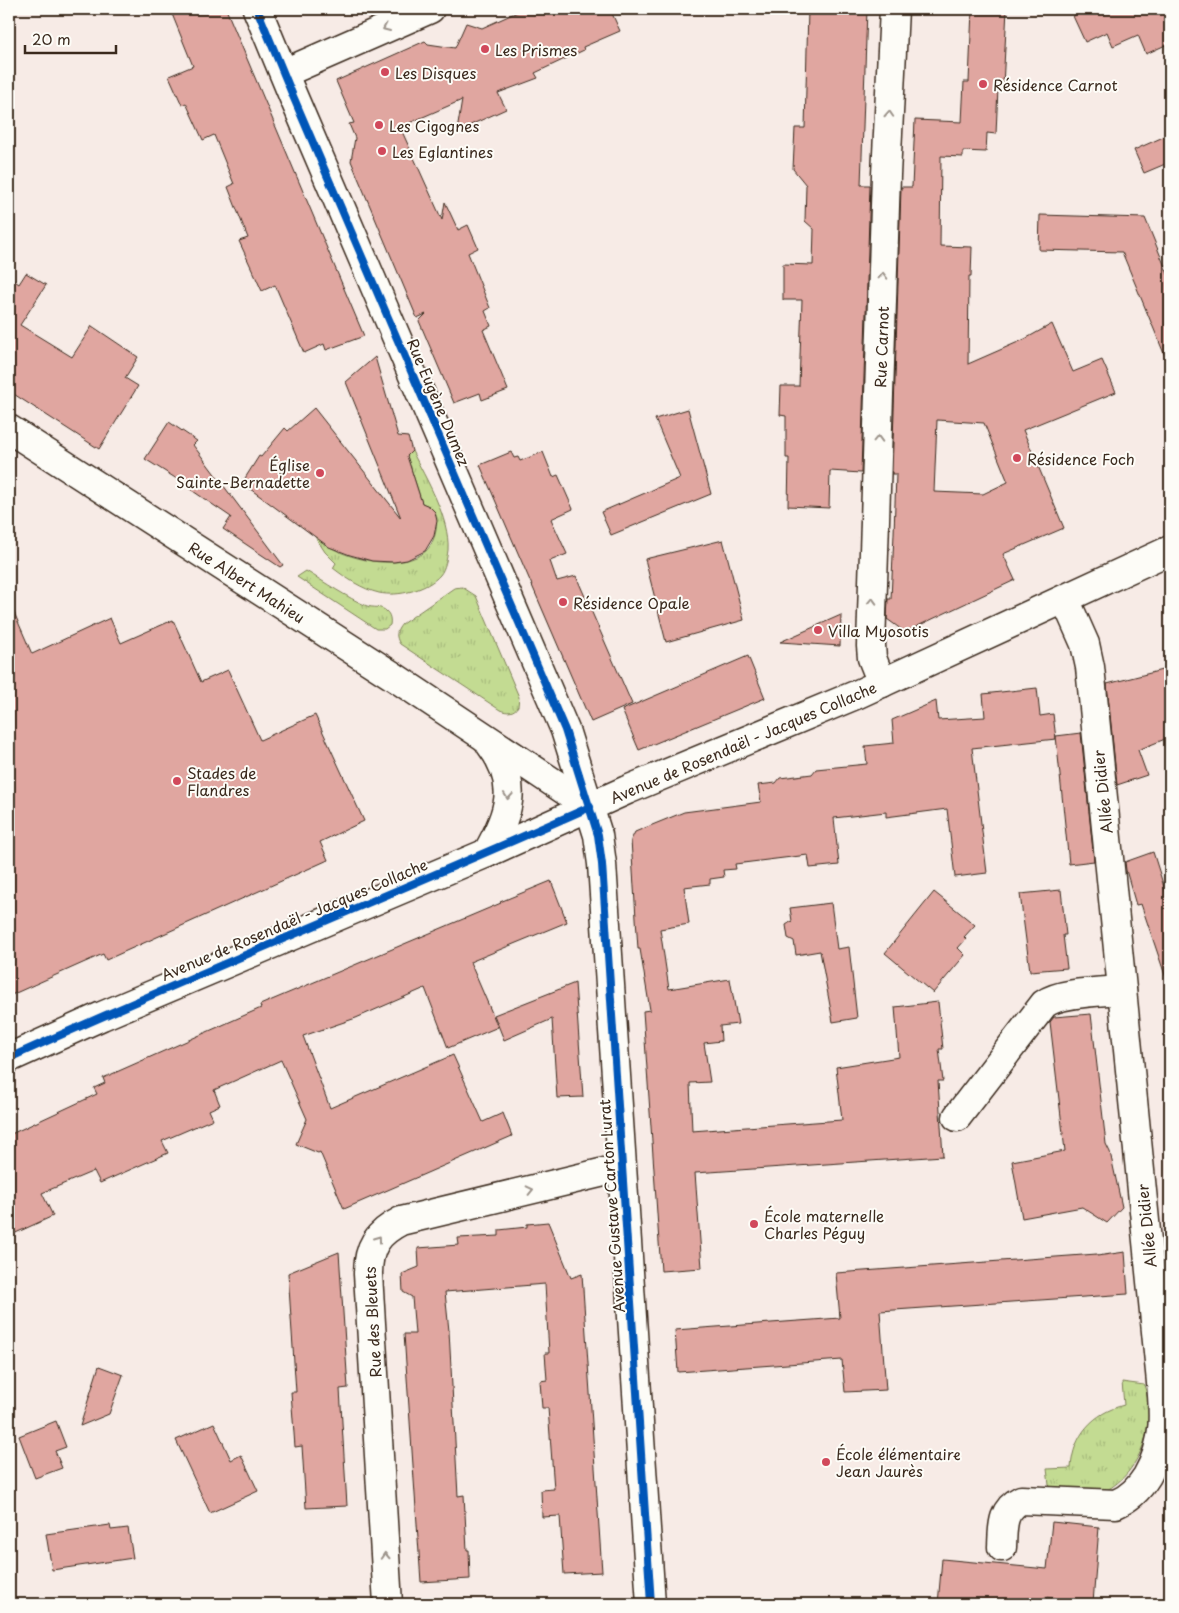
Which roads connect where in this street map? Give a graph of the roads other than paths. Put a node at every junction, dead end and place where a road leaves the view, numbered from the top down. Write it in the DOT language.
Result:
graph roads {
  1 [pos="257,9"];
  2 [pos="430,9"];
  3 [pos="894,9"];
  4 [pos="284,73"];
  5 [pos="9,429"];
  6 [pos="1170,550"];
  7 [pos="1065,599"];
  8 [pos="882,683"];
  9 [pos="484,737"];
  10 [pos="590,807"];
  11 [pos="487,853"];
  12 [pos="1122,990"];
  13 [pos="9,1058"];
  14 [pos="957,1117"];
  15 [pos="621,1168"];
  16 [pos="1002,1547"];
  17 [pos="388,1604"];
  18 [pos="651,1604"];
  1 -- 4 [label="street, Rue Eugène Dumez"];
  2 -- 4 [label="street, one-way"];
  8 -- 3 [label="street, Rue Carnot, one-way"];
  4 -- 10 [label="street, Rue Eugène Dumez"];
  5 -- 9 [label="street, Rue Albert Mahieu"];
  6 -- 7 [label="street, Avenue de Rosendaël - Jacques Collache"];
  7 -- 8 [label="street, Avenue de Rosendaël - Jacques Collache"];
  7 -- 12 [label="street, Allée Didier"];
  8 -- 10 [label="street, Avenue de Rosendaël - Jacques Collache"];
  9 -- 10 [label="street, Rue Albert Mahieu"];
  9 -- 11 [label="street, Rue Albert Mahieu, one-way"];
  10 -- 11 [label="street, Avenue de Rosendaël - Jacques Collache"];
  10 -- 15 [label="street, Avenue Gustave Carton Lurat"];
  11 -- 13 [label="street, Avenue de Rosendaël - Jacques Collache"];
  12 -- 14 [label="street"];
  12 -- 16 [label="street, Allée Didier"];
  17 -- 15 [label="street, Rue des Bleuets, one-way"];
  15 -- 18 [label="street, Avenue Gustave Carton Lurat"];
}
